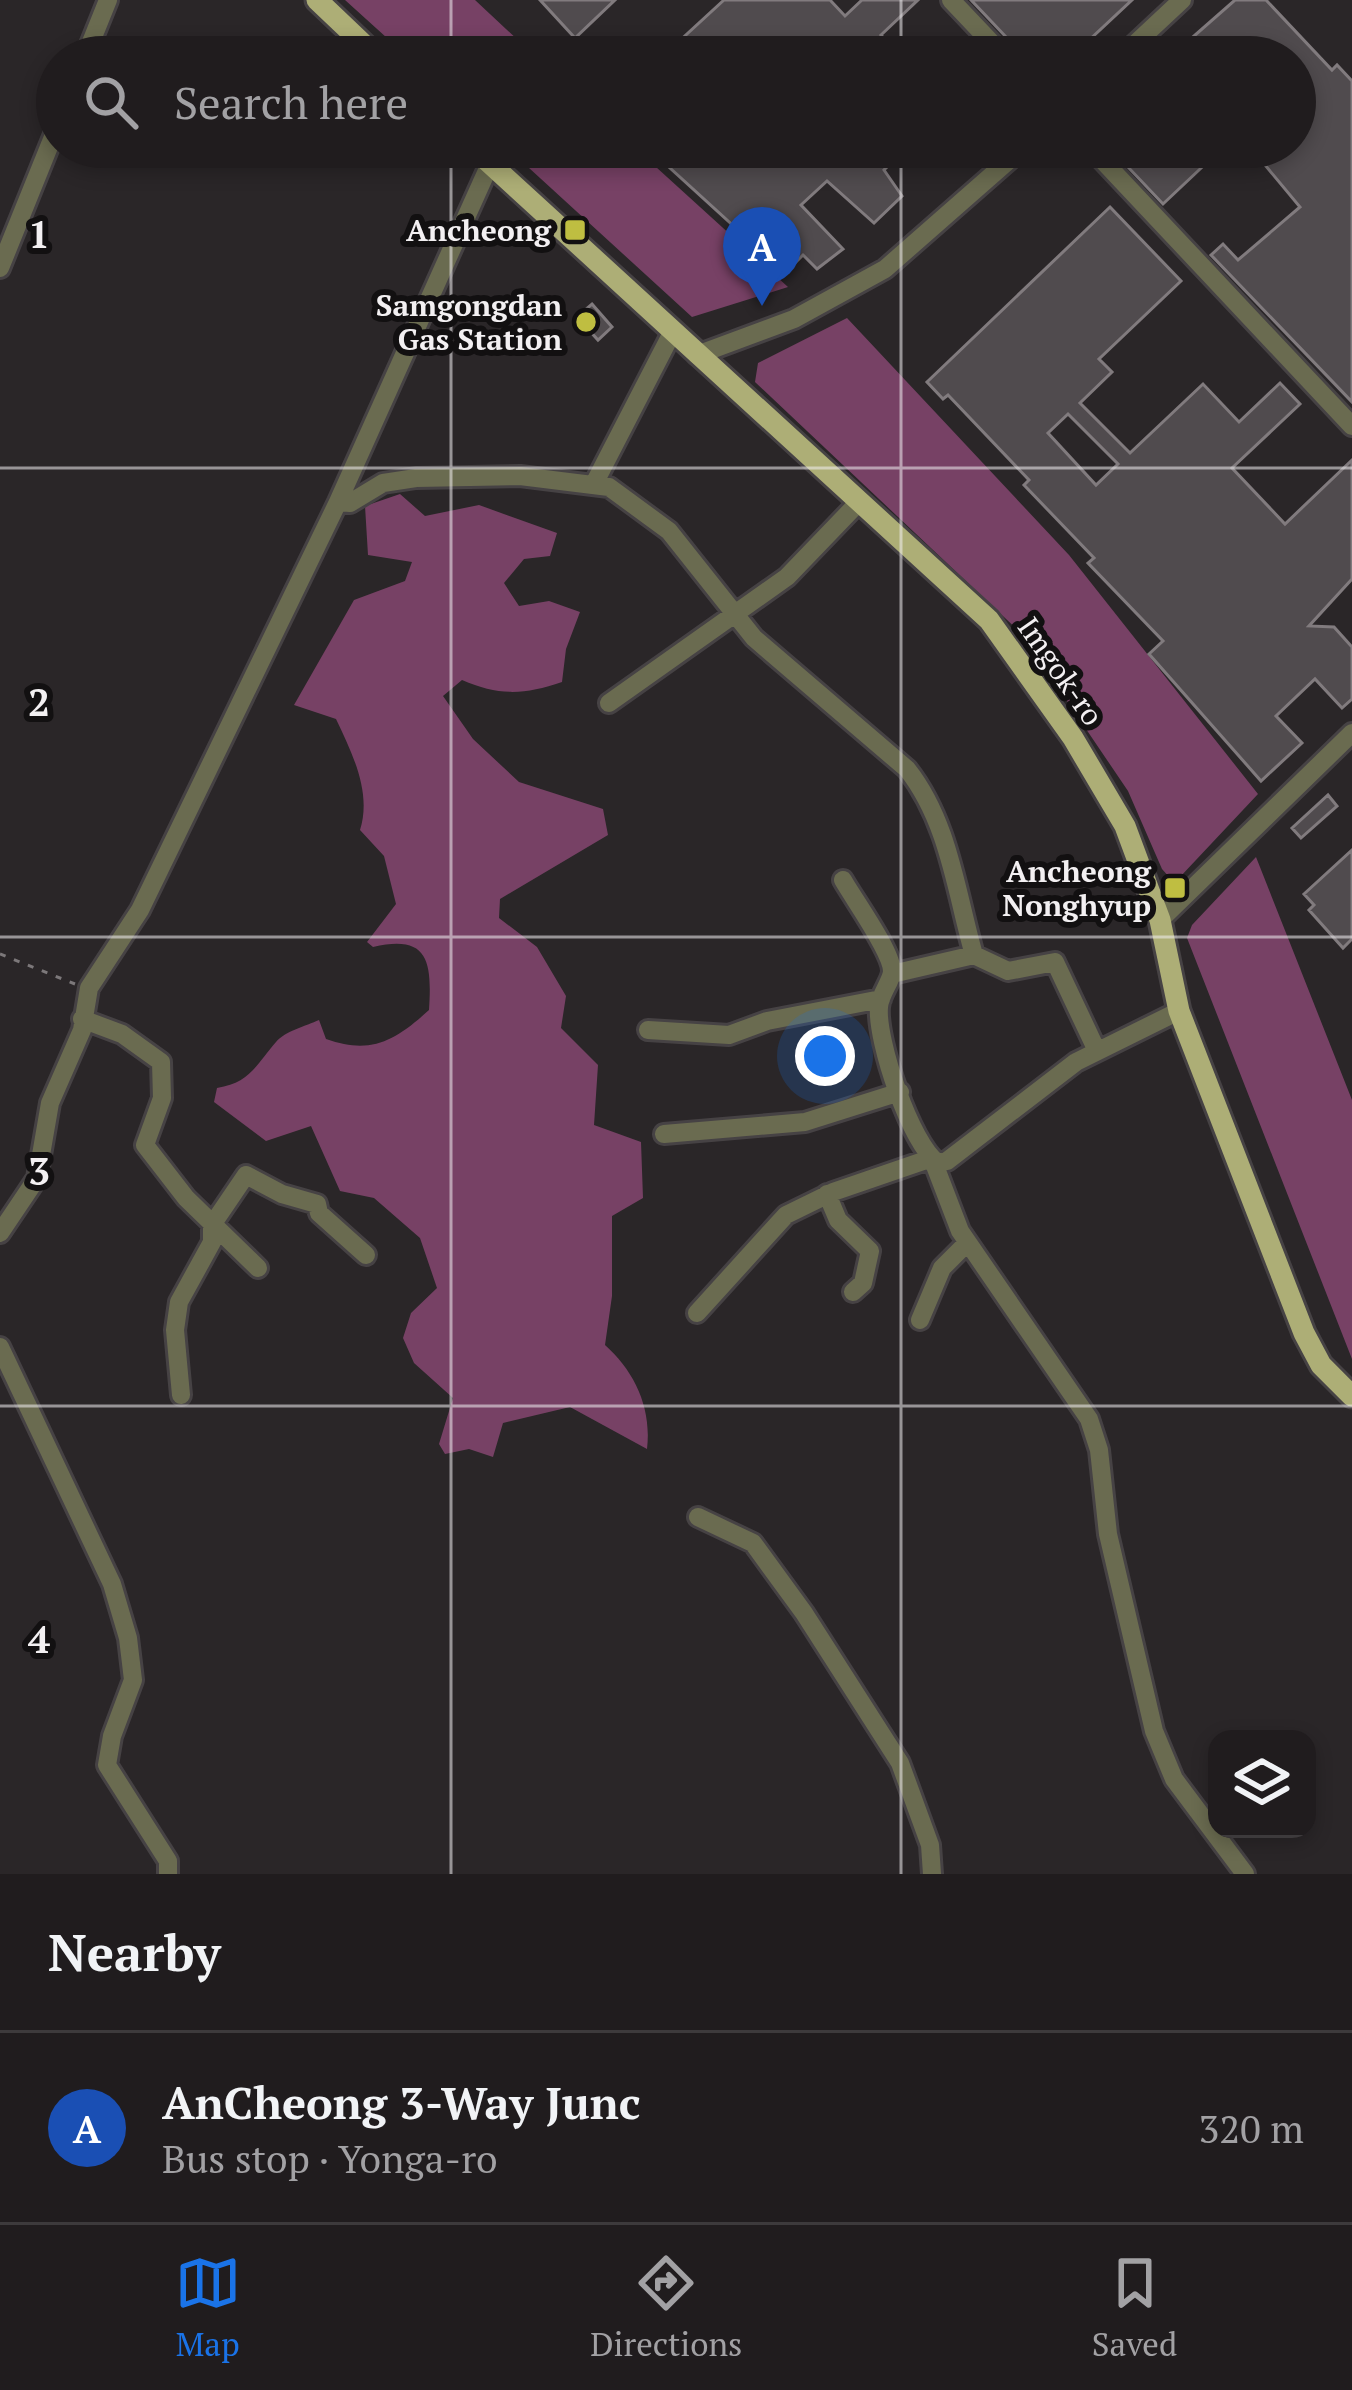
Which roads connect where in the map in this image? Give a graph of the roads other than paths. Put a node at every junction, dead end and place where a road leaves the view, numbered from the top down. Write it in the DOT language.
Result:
graph roads {
  1 [pos="108,0"];
  2 [pos="317,0"];
  3 [pos="951,0"];
  4 [pos="1182,0"];
  5 [pos="93,36"];
  6 [pos="355,36"];
  7 [pos="985,36"];
  8 [pos="1143,36"];
  9 [pos="40,168"];
  10 [pos="488,168"];
  11 [pos="494,168"];
  12 [pos="1000,168"];
  13 [pos="1110,168"];
  14 [pos="0,268"];
  15 [pos="672,333"];
  16 [pos="697,355"];
  17 [pos="1352,426"];
  18 [pos="594,484"];
  19 [pos="338,502"];
  20 [pos="859,502"];
  21 [pos="734,613"];
  22 [pos="609,703"];
  23 [pos="1352,733"];
  24 [pos="843,880"];
  25 [pos="1160,920"];
  26 [pos="974,955"];
  27 [pos="892,974"];
  28 [pos="880,999"];
  29 [pos="1178,1011"];
  30 [pos="82,1019"];
  31 [pos="648,1030"];
  32 [pos="1097,1051"];
  33 [pos="900,1092"];
  34 [pos="664,1134"];
  35 [pos="932,1158"];
  36 [pos="827,1194"];
  37 [pos="212,1225"];
  38 [pos="0,1233"];
  39 [pos="967,1243"];
  40 [pos="366,1255"];
  41 [pos="258,1268"];
  42 [pos="854,1292"];
  43 [pos="697,1313"];
  44 [pos="920,1320"];
  45 [pos="0,1347"];
  46 [pos="181,1395"];
  47 [pos="1352,1396"];
  48 [pos="698,1517"];
  49 [pos="168,1874"];
  50 [pos="932,1874"];
  51 [pos="1245,1874"];
  1 -- 5 [label="street"];
  2 -- 6 [label="main road"];
  3 -- 7 [label="street"];
  4 -- 8 [label="street"];
  9 -- 14 [label="street"];
  10 -- 19 [label="street"];
  11 -- 15 [label="main road, Imgok-ro"];
  12 -- 16 [label="street"];
  13 -- 17 [label="street"];
  15 -- 16 [label="main road, Imgok-ro"];
  15 -- 18 [label="street"];
  16 -- 20 [label="main road, Imgok-ro"];
  18 -- 19 [label="street"];
  18 -- 21 [label="street"];
  19 -- 30 [label="street"];
  20 -- 21 [label="street"];
  20 -- 25 [label="main road, Imgok-ro"];
  21 -- 22 [label="street"];
  21 -- 26 [label="street"];
  23 -- 25 [label="street"];
  24 -- 27 [label="street"];
  25 -- 29 [label="main road, Imgok-ro"];
  26 -- 27 [label="street"];
  26 -- 32 [label="street"];
  27 -- 28 [label="street"];
  28 -- 31 [label="street"];
  28 -- 33 [label="street"];
  29 -- 32 [label="street"];
  29 -- 47 [label="main road, Imgok-ro"];
  30 -- 37 [label="street"];
  30 -- 38 [label="street"];
  32 -- 35 [label="street"];
  33 -- 34 [label="street"];
  33 -- 35 [label="street"];
  35 -- 36 [label="street"];
  35 -- 39 [label="street"];
  36 -- 42 [label="street"];
  36 -- 43 [label="street"];
  37 -- 40 [label="street"];
  37 -- 41 [label="street"];
  37 -- 46 [label="street"];
  39 -- 44 [label="street"];
  39 -- 51 [label="street"];
  45 -- 49 [label="street"];
  48 -- 50 [label="street"];
}
